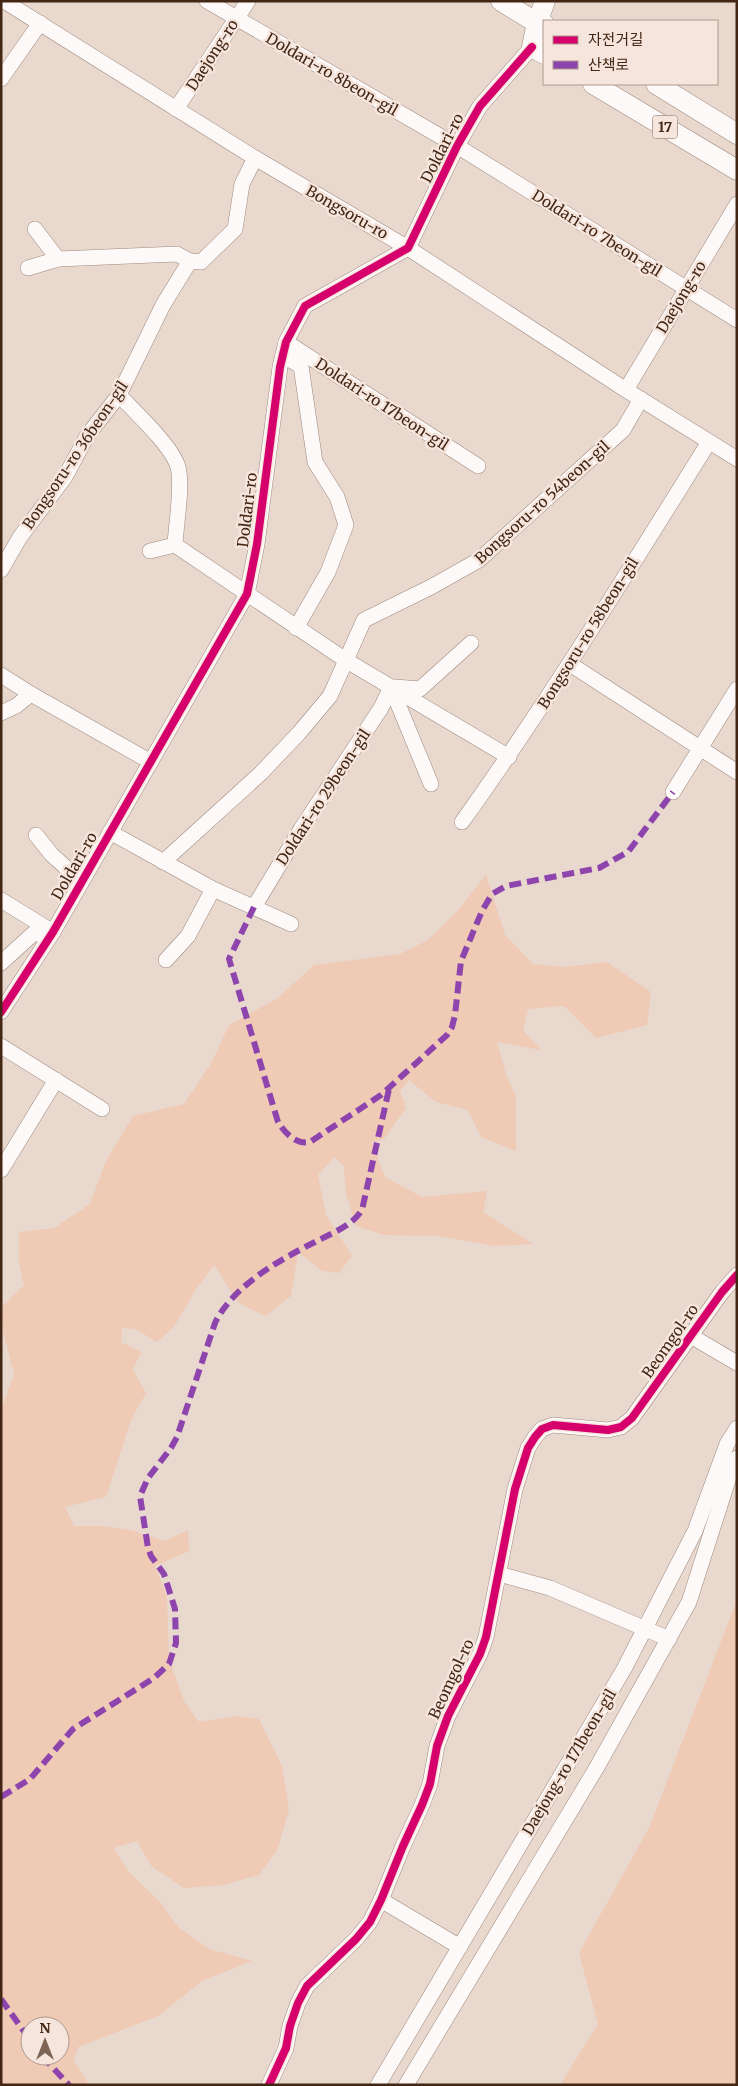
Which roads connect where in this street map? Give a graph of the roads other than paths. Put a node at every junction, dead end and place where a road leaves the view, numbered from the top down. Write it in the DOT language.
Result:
graph roads {
  1 [pos="4,1"];
  2 [pos="207,1"];
  3 [pos="248,1"];
  4 [pos="501,1"];
  5 [pos="545,1"];
  6 [pos="237,18"];
  7 [pos="40,23"];
  8 [pos="541,23"];
  9 [pos="538,50"];
  10 [pos="1,79"];
  11 [pos="596,85"];
  12 [pos="658,85"];
  13 [pos="176,109"];
  14 [pos="737,134"];
  15 [pos="457,146"];
  16 [pos="255,158"];
  17 [pos="737,170"];
  18 [pos="737,204"];
  19 [pos="35,228"];
  20 [pos="408,248"];
  21 [pos="58,259"];
  22 [pos="190,261"];
  23 [pos="28,268"];
  24 [pos="686,289"];
  25 [pos="737,320"];
  26 [pos="284,349"];
  27 [pos="626,390"];
  28 [pos="120,395"];
  29 [pos="641,399"];
  30 [pos="709,442"];
  31 [pos="737,459"];
  32 [pos="478,466"];
  33 [pos="175,544"];
  34 [pos="150,551"];
  35 [pos="2,566"];
  36 [pos="247,594"];
  37 [pos="296,628"];
  38 [pos="472,643"];
  39 [pos="347,661"];
  40 [pos="570,664"];
  41 [pos="1,675"];
  42 [pos="391,687"];
  43 [pos="737,689"];
  44 [pos="31,694"];
  45 [pos="1,713"];
  46 [pos="701,748"];
  47 [pos="509,757"];
  48 [pos="151,762"];
  49 [pos="737,772"];
  50 [pos="431,784"];
  51 [pos="673,792"];
  52 [pos="462,822"];
  53 [pos="110,832"];
  54 [pos="36,835"];
  55 [pos="163,862"];
  56 [pos="81,881"];
  57 [pos="213,889"];
  58 [pos="1,900"];
  59 [pos="254,907"];
  60 [pos="291,924"];
  61 [pos="51,935"];
  62 [pos="166,960"];
  63 [pos="1,963"];
  64 [pos="1,1012"];
  65 [pos="1,1046"];
  66 [pos="56,1080"];
  67 [pos="102,1109"];
  68 [pos="1,1170"];
  69 [pos="737,1275"];
  70 [pos="690,1336"];
  71 [pos="737,1363"];
  72 [pos="737,1428"];
  73 [pos="737,1458"];
  74 [pos="499,1574"];
  75 [pos="645,1629"];
  76 [pos="668,1639"];
  77 [pos="381,1900"];
  78 [pos="460,1947"];
  79 [pos="269,2085"];
  80 [pos="378,2085"];
  81 [pos="406,2085"];
  1 -- 7 [label="street, Bongsoru-ro"];
  2 -- 6 [label="street, Doldari-ro 8beon-gil"];
  3 -- 6 [label="street, Daejong-ro"];
  4 -- 8 [label="main road"];
  5 -- 8 [label="main road"];
  6 -- 13 [label="street, Daejong-ro"];
  6 -- 15 [label="street, Doldari-ro 8beon-gil"];
  7 -- 10 [label="street"];
  7 -- 13 [label="street, Bongsoru-ro"];
  8 -- 9 [label="main road"];
  9 -- 15 [label="street, Doldari-ro"];
  11 -- 17 [label="main road, 17"];
  12 -- 14 [label="main road, 17"];
  13 -- 16 [label="street, Bongsoru-ro"];
  15 -- 20 [label="street, Doldari-ro"];
  15 -- 24 [label="street, Doldari-ro 7beon-gil"];
  16 -- 20 [label="street, Bongsoru-ro"];
  16 -- 22 [label="street"];
  18 -- 24 [label="street, Daejong-ro"];
  19 -- 21 [label="street"];
  20 -- 26 [label="street, Doldari-ro"];
  20 -- 27 [label="street, Bongsoru-ro"];
  21 -- 22 [label="street"];
  21 -- 23 [label="street"];
  22 -- 28 [label="street, Bongsoru-ro 36beon-gil"];
  24 -- 25 [label="street, Doldari-ro 7beon-gil"];
  24 -- 27 [label="street, Daejong-ro"];
  26 -- 32 [label="street, Doldari-ro 17beon-gil"];
  26 -- 36 [label="street, Doldari-ro"];
  26 -- 37 [label="street"];
  27 -- 29 [label="street, Bongsoru-ro"];
  28 -- 33 [label="street"];
  28 -- 35 [label="street, Bongsoru-ro 36beon-gil"];
  29 -- 30 [label="street, Bongsoru-ro"];
  29 -- 39 [label="street, Bongsoru-ro 54beon-gil"];
  30 -- 31 [label="street, Bongsoru-ro"];
  30 -- 40 [label="street, Bongsoru-ro 58beon-gil"];
  33 -- 34 [label="street"];
  33 -- 36 [label="street"];
  36 -- 37 [label="street"];
  36 -- 48 [label="street, Doldari-ro"];
  37 -- 39 [label="street"];
  38 -- 42 [label="street"];
  39 -- 42 [label="street"];
  39 -- 55 [label="street, Bongsoru-ro 54beon-gil"];
  40 -- 46 [label="street"];
  40 -- 47 [label="street, Bongsoru-ro 58beon-gil"];
  41 -- 44 [label="street"];
  42 -- 47 [label="street"];
  42 -- 50 [label="street"];
  42 -- 59 [label="street, Doldari-ro 29beon-gil"];
  43 -- 46 [label="street"];
  44 -- 45 [label="street"];
  44 -- 48 [label="street"];
  46 -- 49 [label="street"];
  46 -- 51 [label="street"];
  47 -- 52 [label="street, Bongsoru-ro 58beon-gil"];
  48 -- 53 [label="street, Doldari-ro"];
  53 -- 55 [label="street, Doldari-ro"];
  53 -- 56 [label="street, Doldari-ro"];
  54 -- 56 [label="street, Doldari-ro"];
  55 -- 57 [label="street, Doldari-ro"];
  56 -- 61 [label="street, Doldari-ro"];
  57 -- 59 [label="street, Doldari-ro"];
  57 -- 62 [label="street"];
  58 -- 61 [label="street"];
  59 -- 60 [label="street, Doldari-ro"];
  61 -- 63 [label="street"];
  61 -- 64 [label="street, Doldari-ro"];
  65 -- 66 [label="street"];
  66 -- 67 [label="street"];
  66 -- 68 [label="street"];
  69 -- 70 [label="street, Beomgol-ro"];
  70 -- 71 [label="street"];
  70 -- 74 [label="street, Beomgol-ro"];
  72 -- 75 [label="street, Daejong-ro 171beon-gil"];
  73 -- 76 [label="street"];
  74 -- 75 [label="street"];
  74 -- 77 [label="street, Beomgol-ro"];
  75 -- 76 [label="street"];
  75 -- 78 [label="street, Daejong-ro 171beon-gil"];
  76 -- 81 [label="street"];
  77 -- 78 [label="street"];
  77 -- 79 [label="street, Beomgol-ro"];
  78 -- 80 [label="street, Daejong-ro 171beon-gil"];
}
